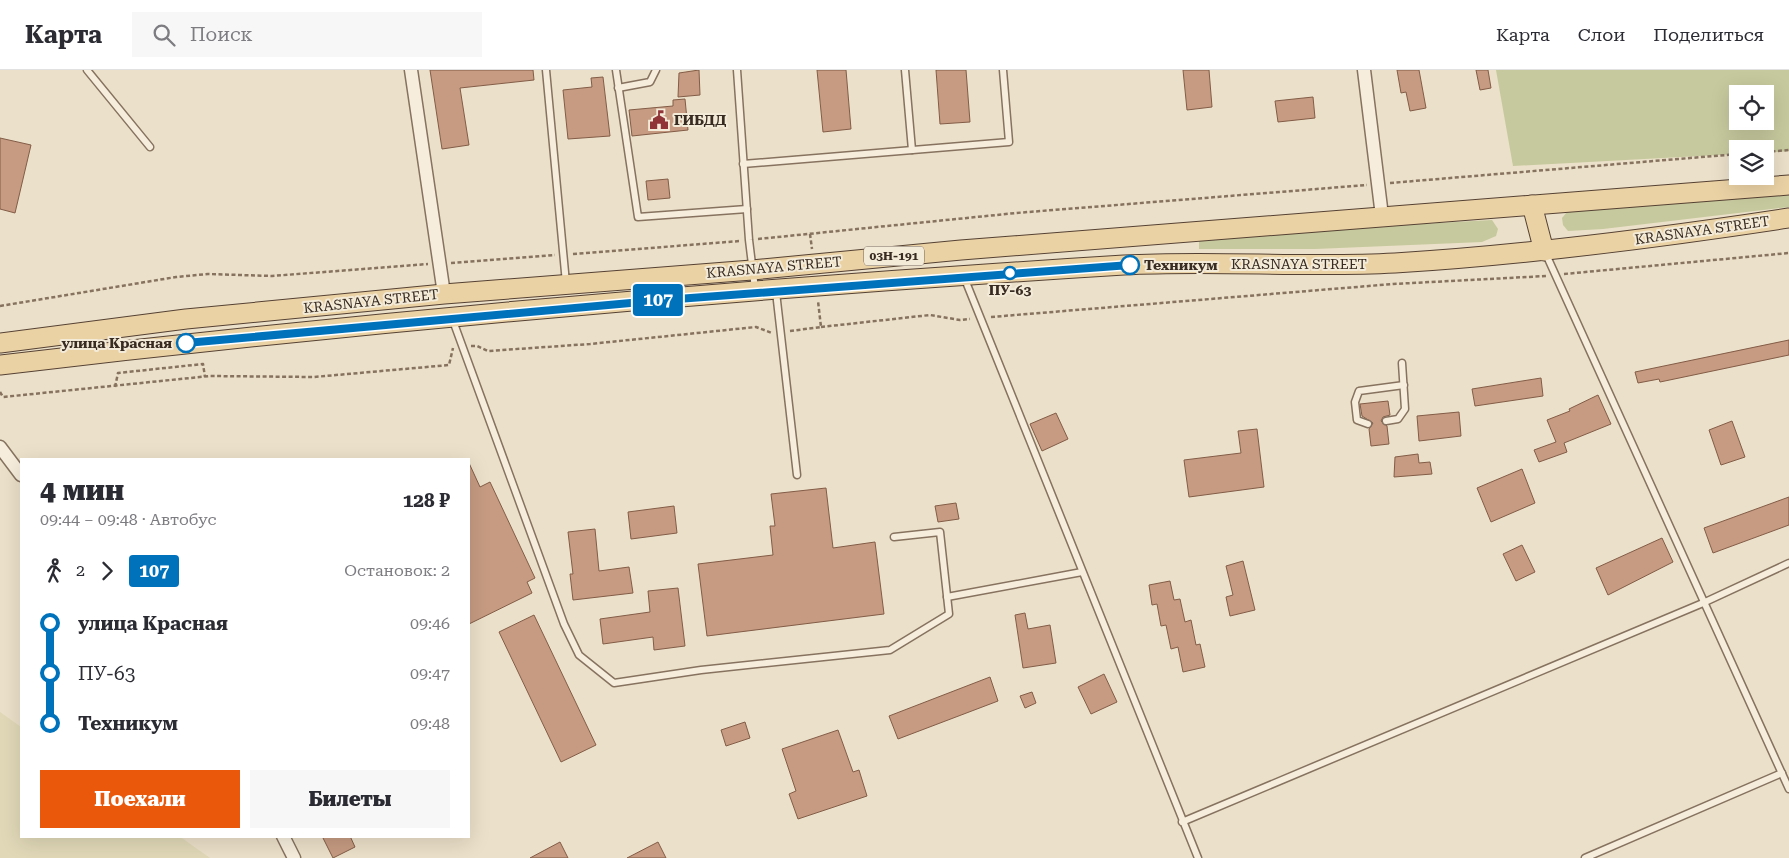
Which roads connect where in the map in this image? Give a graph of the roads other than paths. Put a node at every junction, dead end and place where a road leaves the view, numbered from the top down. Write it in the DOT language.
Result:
graph roads {
  1 [pos="87,70"];
  2 [pos="411,70"];
  3 [pos="546,70"];
  4 [pos="616,70"];
  5 [pos="656,70"];
  6 [pos="737,70"];
  7 [pos="905,70"];
  8 [pos="1003,70"];
  9 [pos="1364,70"];
  10 [pos="618,88"];
  11 [pos="150,147"];
  12 [pos="912,150"];
  13 [pos="743,164"];
  14 [pos="1789,185"];
  15 [pos="1532,205"];
  16 [pos="747,209"];
  17 [pos="1382,216"];
  18 [pos="1789,218"];
  19 [pos="1544,251"];
  20 [pos="752,270"];
  21 [pos="963,276"];
  22 [pos="566,284"];
  23 [pos="776,291"];
  24 [pos="755,292"];
  25 [pos="444,294"];
  26 [pos="452,318"];
  27 [pos="0,343"];
  28 [pos="1402,363"];
  29 [pos="0,365"];
  30 [pos="1404,385"];
  31 [pos="1386,421"];
  32 [pos="1368,424"];
  33 [pos="0,447"];
  34 [pos="20,474"];
  35 [pos="797,474"];
  36 [pos="894,537"];
  37 [pos="1789,563"];
  38 [pos="1082,572"];
  39 [pos="947,597"];
  40 [pos="1703,603"];
  41 [pos="1782,773"];
  42 [pos="1789,790"];
  43 [pos="1182,822"];
  44 [pos="284,838"];
  45 [pos="294,858"];
  46 [pos="1198,858"];
  47 [pos="1586,858"];
  1 -- 11 [label="lane"];
  2 -- 25 [label="street"];
  3 -- 22 [label="lane"];
  4 -- 10 [label="lane"];
  5 -- 10 [label="lane"];
  6 -- 13 [label="lane"];
  7 -- 12 [label="lane"];
  8 -- 12 [label="lane"];
  9 -- 17 [label="street"];
  10 -- 16 [label="lane"];
  12 -- 13 [label="lane"];
  13 -- 16 [label="lane"];
  14 -- 15 [label="main road, KRASNAYA STREET / 03Н-191"];
  15 -- 17 [label="main road, KRASNAYA STREET / 03Н-191"];
  15 -- 19 [label="main road"];
  16 -- 20 [label="lane"];
  17 -- 20 [label="main road, KRASNAYA STREET / 03Н-191"];
  18 -- 19 [label="main road, KRASNAYA STREET / 03Н-191"];
  19 -- 21 [label="main road, KRASNAYA STREET / 03Н-191"];
  19 -- 40 [label="lane"];
  20 -- 22 [label="main road, KRASNAYA STREET / 03Н-191"];
  20 -- 24 [label="lane"];
  21 -- 23 [label="main road, KRASNAYA STREET / 03Н-191"];
  21 -- 38 [label="lane"];
  22 -- 25 [label="main road, KRASNAYA STREET / 03Н-191"];
  23 -- 24 [label="main road, KRASNAYA STREET / 03Н-191"];
  23 -- 35 [label="lane"];
  24 -- 26 [label="main road, KRASNAYA STREET / 03Н-191"];
  25 -- 27 [label="main road, KRASNAYA STREET / 03Н-191"];
  26 -- 29 [label="main road, KRASNAYA STREET / 03Н-191"];
  26 -- 39 [label="lane"];
  28 -- 30 [label="lane"];
  30 -- 31 [label="lane"];
  30 -- 32 [label="lane"];
  33 -- 34 [label="street"];
  36 -- 39 [label="lane"];
  37 -- 40 [label="lane"];
  38 -- 39 [label="lane"];
  38 -- 43 [label="lane"];
  40 -- 41 [label="lane"];
  40 -- 43 [label="lane"];
  41 -- 42 [label="lane"];
  41 -- 47 [label="lane"];
  43 -- 46 [label="lane"];
  44 -- 45 [label="street"];
}
